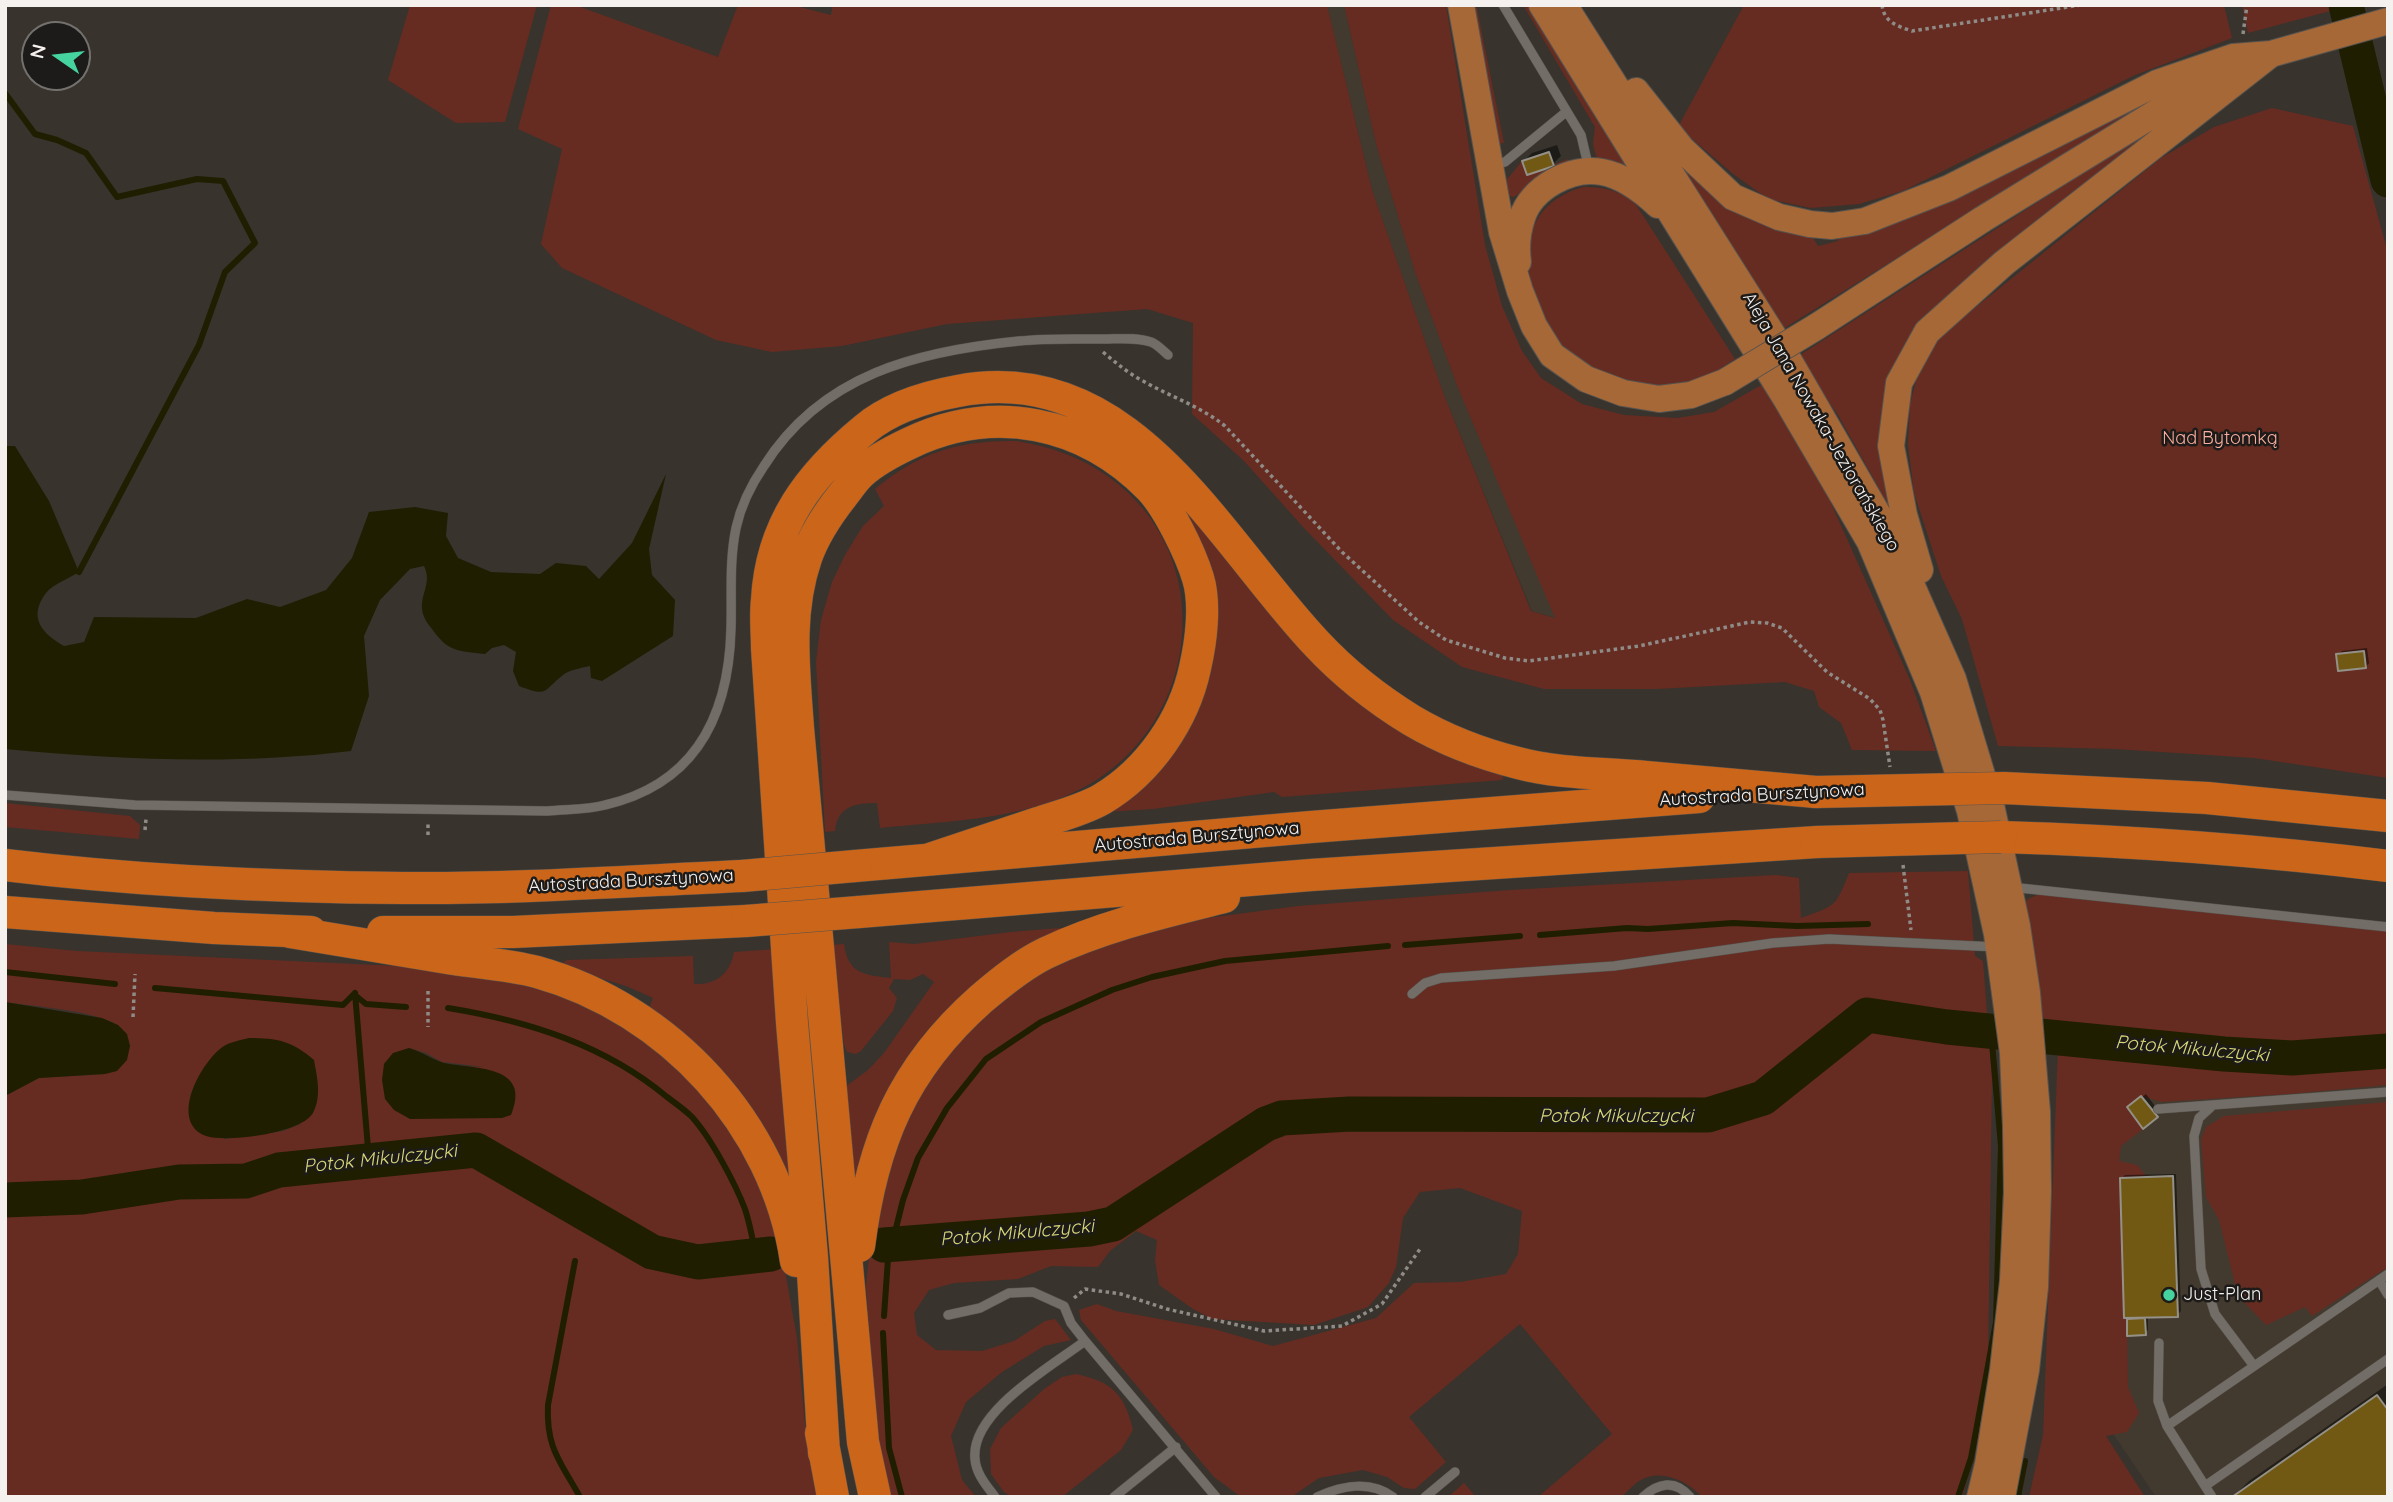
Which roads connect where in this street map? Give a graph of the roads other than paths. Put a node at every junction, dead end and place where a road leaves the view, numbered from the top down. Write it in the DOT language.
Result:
graph roads {
  1 [pos="1461,5"];
  2 [pos="1503,5"];
  3 [pos="1542,5"];
  4 [pos="1565,5"];
  5 [pos="2380,22"];
  6 [pos="2271,54"];
  7 [pos="1566,112"];
  8 [pos="1491,165"];
  9 [pos="1590,171"];
  10 [pos="1677,223"];
  11 [pos="1520,291"];
  12 [pos="1168,355"];
  13 [pos="1953,679"];
  14 [pos="1816,792"];
  15 [pos="5,795"];
  16 [pos="2388,816"];
  17 [pos="930,859"];
  18 [pos="5,865"];
  19 [pos="2388,866"];
  20 [pos="1311,875"];
  21 [pos="2009,887"];
  22 [pos="5,912"];
  23 [pos="2388,928"];
  24 [pos="290,932"];
  25 [pos="1999,947"];
  26 [pos="2016,991"];
  27 [pos="1412,993"];
  28 [pos="2024,1084"];
  29 [pos="2388,1093"];
  30 [pos="2211,1107"];
  31 [pos="2158,1109"];
  32 [pos="2388,1274"];
  33 [pos="2379,1280"];
  34 [pos="2388,1295"];
  35 [pos="851,1300"];
  36 [pos="948,1315"];
  37 [pos="1085,1341"];
  38 [pos="2159,1343"];
  39 [pos="2388,1359"];
  40 [pos="2254,1366"];
  41 [pos="2167,1426"];
  42 [pos="1175,1447"];
  43 [pos="824,1453"];
  44 [pos="1455,1472"];
  45 [pos="2205,1486"];
  46 [pos="833,1497"];
  47 [pos="875,1497"];
  48 [pos="995,1497"];
  49 [pos="1114,1497"];
  50 [pos="1216,1497"];
  51 [pos="1317,1497"];
  52 [pos="1393,1497"];
  53 [pos="1425,1497"];
  54 [pos="1643,1497"];
  55 [pos="1690,1497"];
  56 [pos="1980,1497"];
  57 [pos="2001,1497"];
  58 [pos="2212,1497"];
  1 -- 8 [label="main road"];
  2 -- 7 [label="lane"];
  3 -- 10 [label="main road, Aleja Jana Nowaka-Jeziorańskiego"];
  4 -- 6 [label="main road"];
  4 -- 13 [label="main road, Aleja Jana Nowaka-Jeziorańskiego"];
  5 -- 6 [label="main road"];
  6 -- 11 [label="main road, bridge"];
  6 -- 13 [label="main road"];
  7 -- 8 [label="lane"];
  7 -- 9 [label="lane"];
  8 -- 11 [label="main road"];
  9 -- 10 [label="main road"];
  9 -- 11 [label="main road"];
  10 -- 25 [label="main road, Aleja Jana Nowaka-Jeziorańskiego"];
  12 -- 15 [label="lane"];
  13 -- 21 [label="main road, Aleja Jana Nowaka-Jeziorańskiego"];
  14 -- 16 [label="highway, Autostrada Bursztynowa, bridge"];
  14 -- 17 [label="highway, Autostrada Bursztynowa"];
  14 -- 43 [label="highway"];
  17 -- 18 [label="highway, Autostrada Bursztynowa, bridge"];
  17 -- 35 [label="highway"];
  19 -- 20 [label="highway, bridge"];
  20 -- 24 [label="highway, bridge"];
  20 -- 35 [label="highway"];
  21 -- 23 [label="lane"];
  21 -- 26 [label="main road, Aleja Jana Nowaka-Jeziorańskiego"];
  22 -- 24 [label="highway"];
  24 -- 43 [label="highway"];
  25 -- 26 [label="main road, Aleja Jana Nowaka-Jeziorańskiego"];
  25 -- 27 [label="lane"];
  26 -- 28 [label="main road, Aleja Jana Nowaka-Jeziorańskiego"];
  28 -- 56 [label="main road, Aleja Jana Nowaka-Jeziorańskiego"];
  28 -- 57 [label="main road, Aleja Jana Nowaka-Jeziorańskiego"];
  29 -- 30 [label="lane"];
  30 -- 31 [label="lane"];
  30 -- 40 [label="lane"];
  32 -- 33 [label="lane"];
  33 -- 34 [label="lane"];
  33 -- 40 [label="lane"];
  35 -- 47 [label="highway"];
  36 -- 37 [label="lane"];
  37 -- 42 [label="lane"];
  37 -- 48 [label="lane"];
  38 -- 41 [label="lane"];
  39 -- 45 [label="lane"];
  40 -- 41 [label="lane"];
  41 -- 45 [label="lane"];
  42 -- 49 [label="lane"];
  42 -- 50 [label="lane"];
  43 -- 46 [label="highway"];
  44 -- 53 [label="lane"];
  45 -- 58 [label="lane"];
  51 -- 52 [label="lane"];
  54 -- 55 [label="lane"];
}
